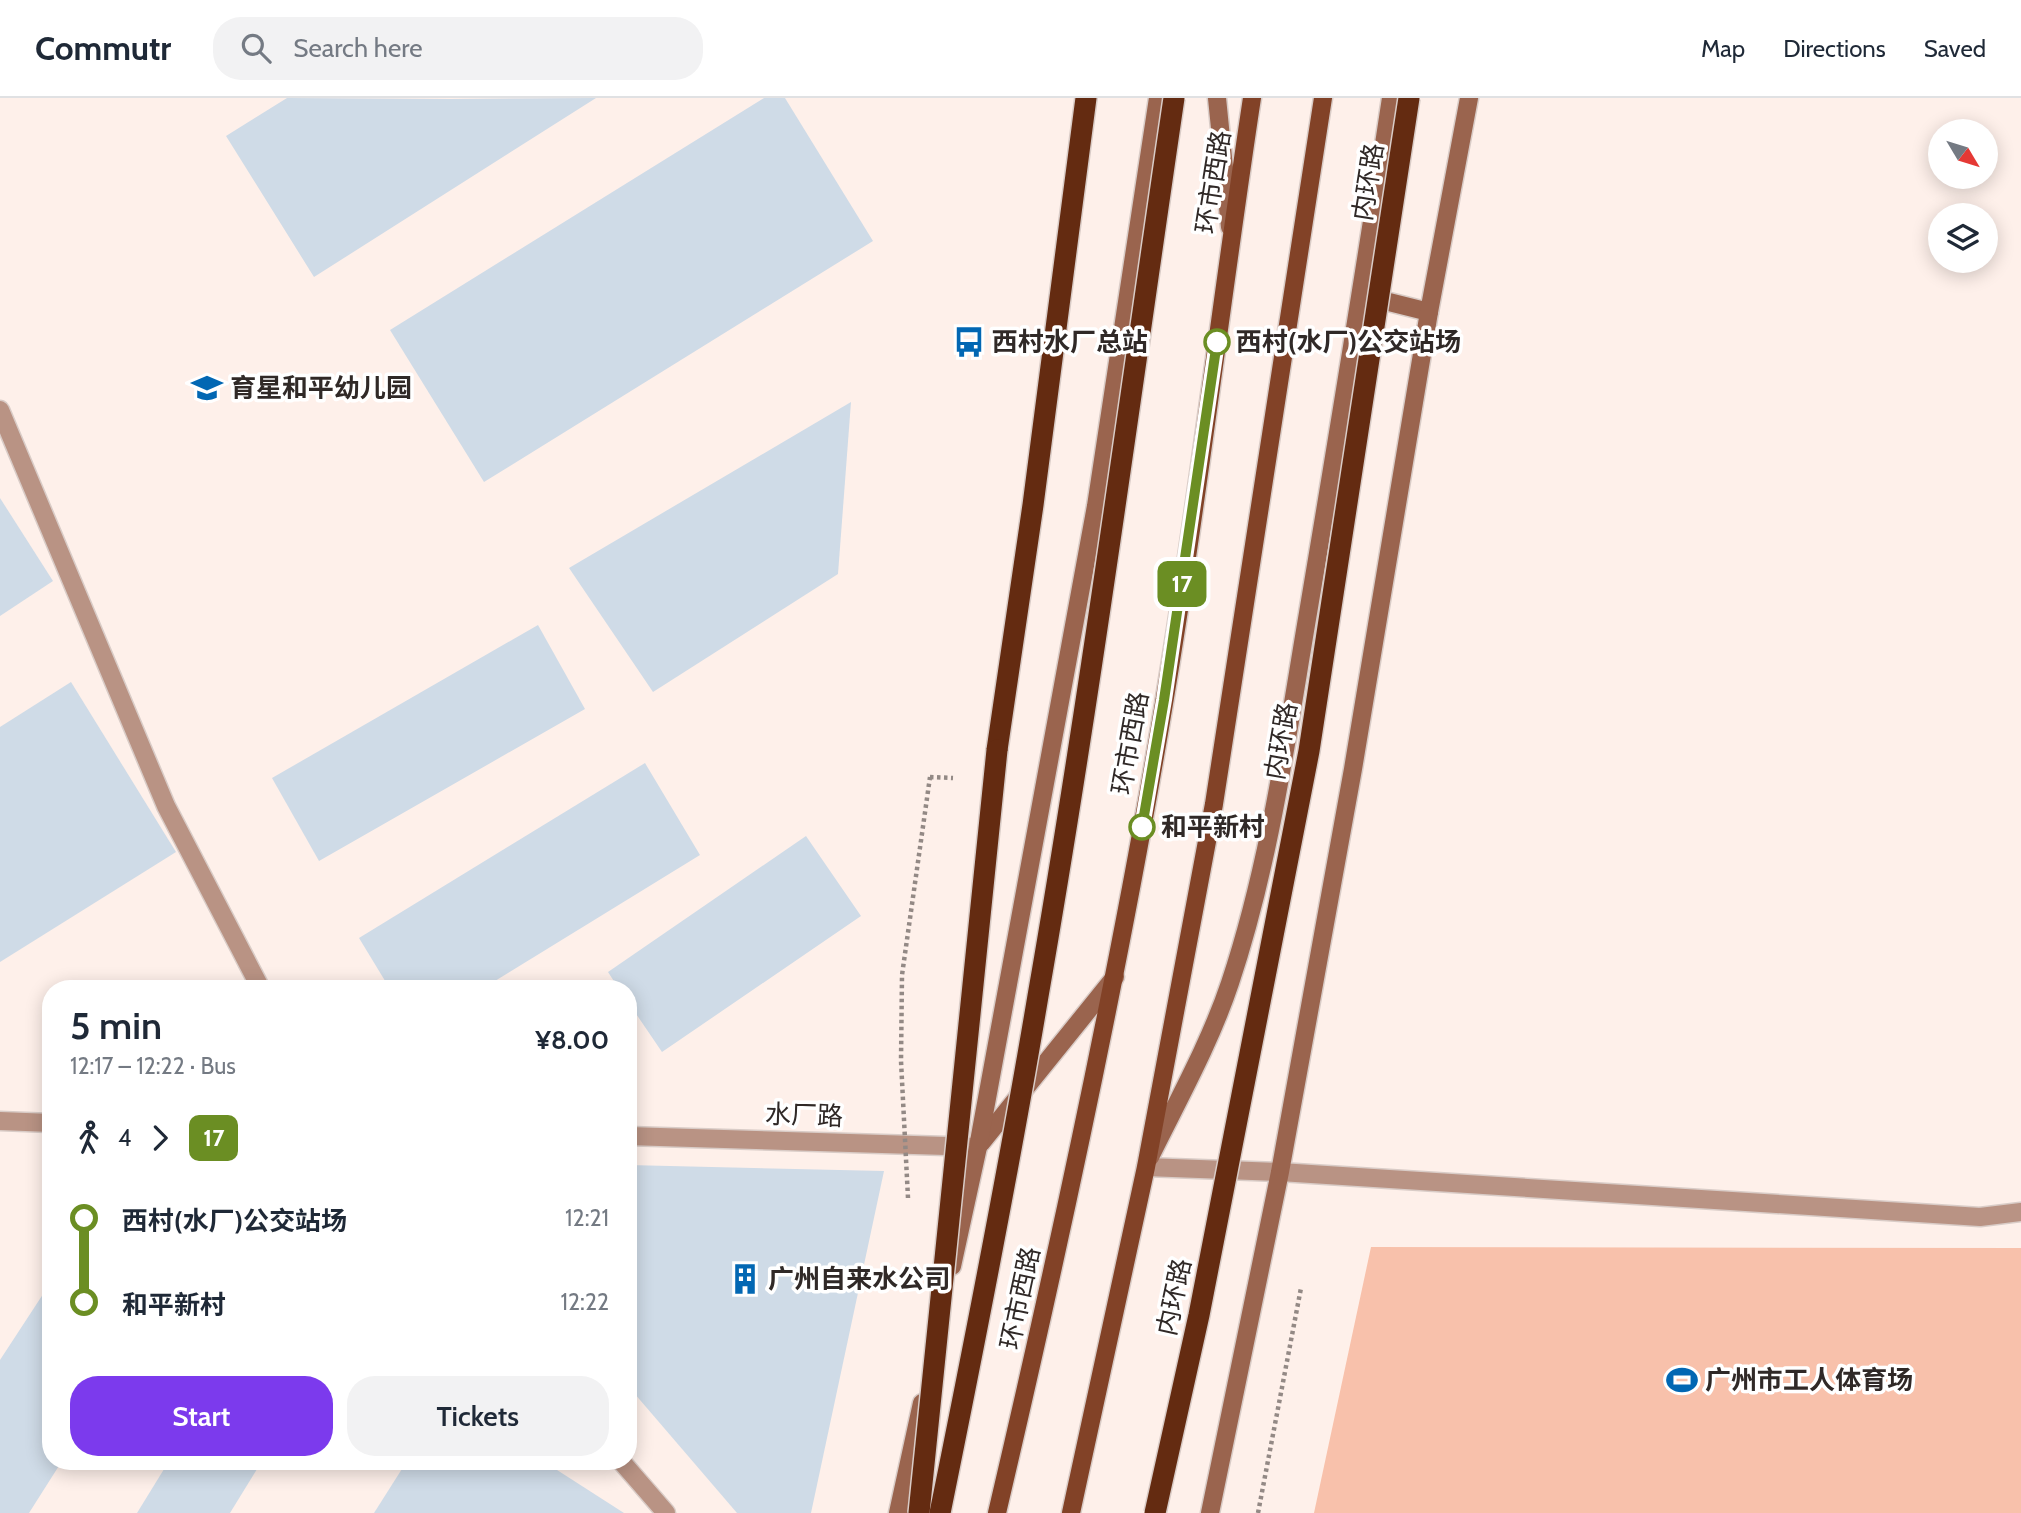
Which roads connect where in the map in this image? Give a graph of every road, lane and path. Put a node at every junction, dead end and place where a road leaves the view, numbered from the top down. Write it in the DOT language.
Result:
graph roads {
  1 [pos="1086,98"];
  2 [pos="1158,98"];
  3 [pos="1174,98"];
  4 [pos="1217,98"];
  5 [pos="1252,98"];
  6 [pos="1323,98"];
  7 [pos="1391,98"];
  8 [pos="1409,98"];
  9 [pos="1423,98"];
  10 [pos="1469,98"];
  11 [pos="1231,238"];
  12 [pos="1362,295"];
  13 [pos="1429,312"];
  14 [pos="0,410"];
  15 [pos="1309,751"];
  16 [pos="930,778"];
  17 [pos="1115,977"];
  18 [pos="256,980"];
  19 [pos="0,1121"];
  20 [pos="42,1123"];
  21 [pos="637,1136"];
  22 [pos="978,1147"];
  23 [pos="1146,1167"];
  24 [pos="1280,1172"];
  25 [pos="908,1207"];
  26 [pos="2021,1212"];
  27 [pos="1301,1288"];
  28 [pos="629,1470"];
  29 [pos="666,1513"];
  30 [pos="898,1513"];
  31 [pos="919,1513"];
  32 [pos="940,1513"];
  33 [pos="997,1513"];
  34 [pos="1071,1513"];
  35 [pos="1156,1513"];
  36 [pos="1210,1513"];
  37 [pos="1258,1513"];
  1 -- 31 [label="highway, bridge"];
  2 -- 22 [label="main road"];
  3 -- 32 [label="highway, bridge"];
  4 -- 11 [label="main road"];
  5 -- 11 [label="main road, 环市西路"];
  6 -- 23 [label="main road"];
  7 -- 12 [label="main road"];
  8 -- 15 [label="highway, 内环路, bridge"];
  9 -- 15 [label="highway, bridge"];
  10 -- 13 [label="main road"];
  11 -- 17 [label="main road, 环市西路"];
  12 -- 13 [label="main road"];
  12 -- 23 [label="main road"];
  13 -- 24 [label="main road"];
  14 -- 18 [label="street"];
  15 -- 35 [label="highway, 内环路, bridge"];
  16 -- 25 [label="path, bridge"];
  17 -- 22 [label="main road"];
  17 -- 33 [label="main road, 环市西路"];
  19 -- 20 [label="street"];
  21 -- 22 [label="street, 水厂路"];
  22 -- 30 [label="main road"];
  23 -- 24 [label="street"];
  23 -- 34 [label="main road"];
  24 -- 26 [label="street"];
  24 -- 36 [label="main road"];
  27 -- 37 [label="path"];
  28 -- 29 [label="street"];
}
